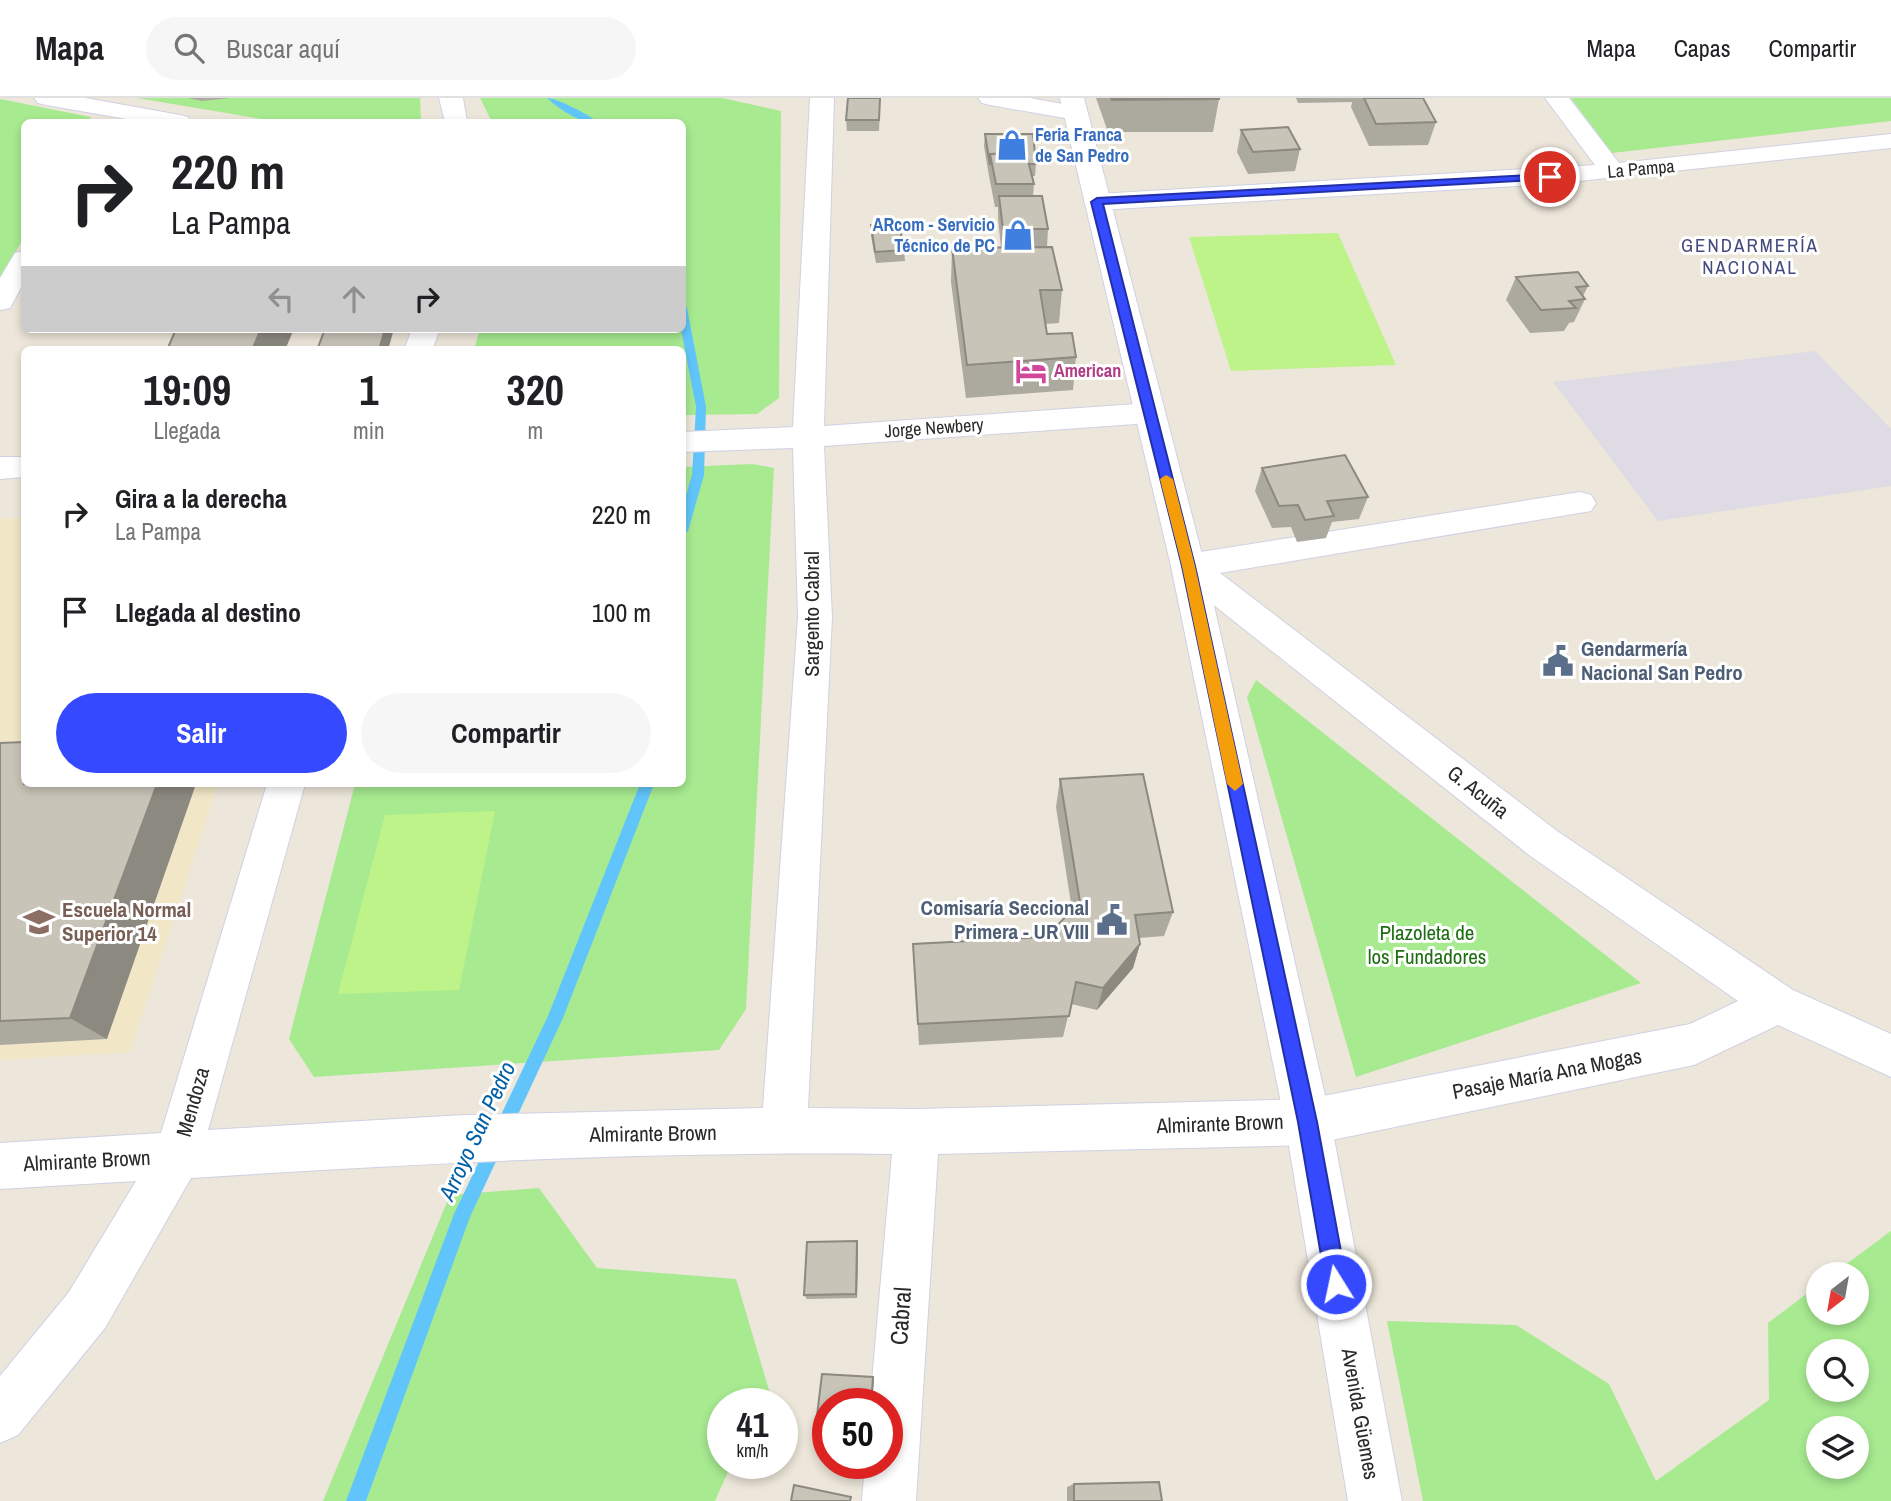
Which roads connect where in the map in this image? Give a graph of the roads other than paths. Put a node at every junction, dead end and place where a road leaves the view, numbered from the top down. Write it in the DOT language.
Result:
graph roads {
  1 [pos="46,98"];
  2 [pos="451,98"];
  3 [pos="822,98"];
  4 [pos="990,98"];
  5 [pos="1557,98"];
  6 [pos="1074,106"];
  7 [pos="108,110"];
  8 [pos="162,119"];
  9 [pos="455,119"];
  10 [pos="1891,141"];
  11 [pos="1612,172"];
  12 [pos="1097,202"];
  13 [pos="21,264"];
  14 [pos="0,302"];
  15 [pos="1150,414"];
  16 [pos="808,437"];
  17 [pos="686,442"];
  18 [pos="21,467"];
  19 [pos="0,468"];
  20 [pos="1580,503"];
  21 [pos="1188,566"];
  22 [pos="285,787"];
  23 [pos="1778,1003"];
  24 [pos="1891,1055"];
  25 [pos="1308,1122"];
  26 [pos="784,1130"];
  27 [pos="917,1132"];
  28 [pos="177,1157"];
  29 [pos="0,1166"];
  30 [pos="0,1417"];
  31 [pos="889,1501"];
  32 [pos="1375,1501"];
  1 -- 7 [label="street"];
  2 -- 9 [label="street"];
  3 -- 16 [label="street, Sargento Cabral"];
  4 -- 6 [label="street"];
  5 -- 11 [label="street"];
  6 -- 12 [label="street, Avenida Güemes"];
  7 -- 8 [label="street"];
  10 -- 11 [label="street, La Pampa"];
  11 -- 12 [label="street, La Pampa"];
  12 -- 15 [label="street, Avenida Güemes"];
  13 -- 14 [label="street"];
  15 -- 16 [label="street, Jorge Newbery"];
  15 -- 21 [label="street, Avenida Güemes"];
  16 -- 17 [label="street, Jorge Newbery"];
  16 -- 26 [label="street, Sargento Cabral"];
  18 -- 19 [label="street"];
  20 -- 21 [label="street"];
  21 -- 23 [label="street, G. Acuña"];
  21 -- 25 [label="street, Avenida Güemes"];
  22 -- 28 [label="street, Mendoza"];
  23 -- 24 [label="street, G. Acuña"];
  23 -- 25 [label="street, Pasaje María Ana Mogas"];
  25 -- 27 [label="street, Almirante Brown"];
  25 -- 32 [label="street, Avenida Güemes"];
  26 -- 27 [label="street, Almirante Brown"];
  26 -- 28 [label="street, Almirante Brown"];
  27 -- 31 [label="street, Cabral"];
  28 -- 29 [label="street, Almirante Brown"];
  28 -- 30 [label="street, Mendoza"];
}
